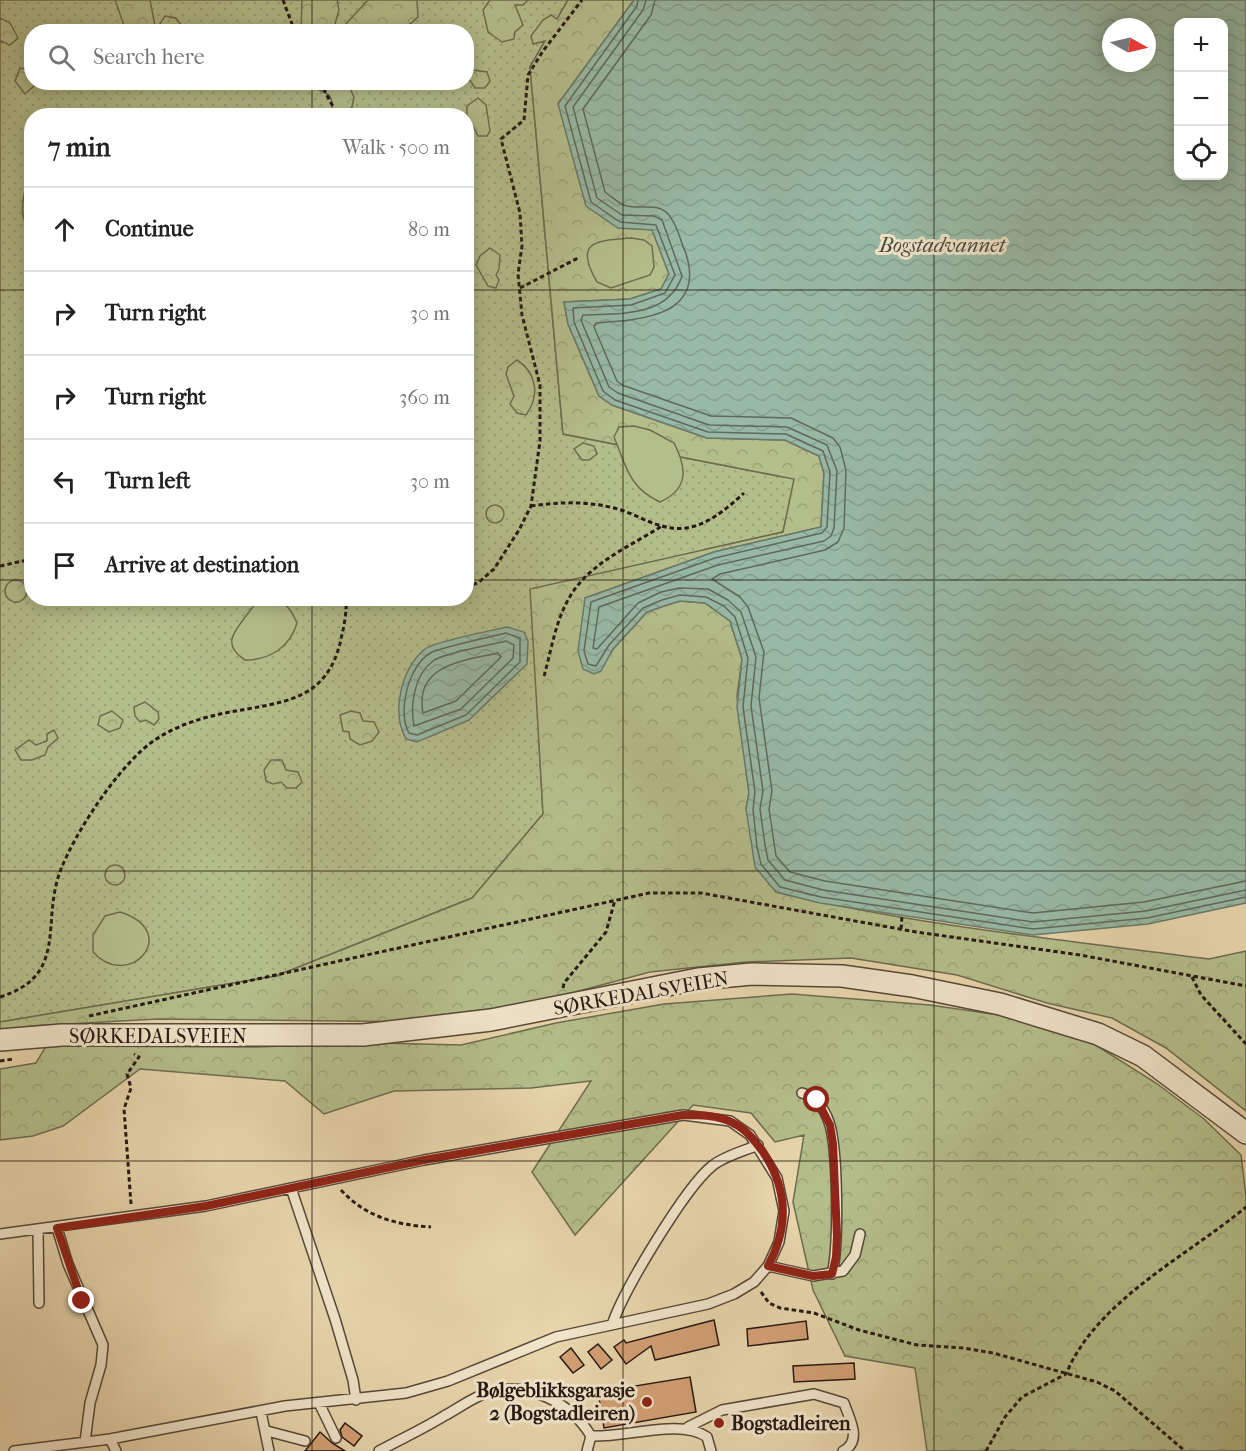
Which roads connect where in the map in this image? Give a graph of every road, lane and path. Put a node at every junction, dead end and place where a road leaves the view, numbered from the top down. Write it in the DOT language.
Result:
graph roads {
  1 [pos="283,0"];
  2 [pos="582,0"];
  3 [pos="293,24"];
  4 [pos="325,90"];
  5 [pos="334,108"];
  6 [pos="503,152"];
  7 [pos="497,154"];
  8 [pos="578,258"];
  9 [pos="520,288"];
  10 [pos="744,493"];
  11 [pos="531,506"];
  12 [pos="662,526"];
  13 [pos="24,561"];
  14 [pos="0,566"];
  15 [pos="474,584"];
  16 [pos="345,606"];
  17 [pos="544,676"];
  18 [pos="615,900"];
  19 [pos="902,916"];
  20 [pos="901,929"];
  21 [pos="1192,977"];
  22 [pos="1246,986"];
  23 [pos="0,997"];
  24 [pos="558,1008"];
  25 [pos="83,1017"];
  26 [pos="0,1040"];
  27 [pos="1246,1044"];
  28 [pos="127,1049"];
  29 [pos="802,1093"];
  30 [pos="1246,1133"];
  31 [pos="758,1145"];
  32 [pos="333,1179"];
  33 [pos="291,1188"];
  34 [pos="1246,1207"];
  35 [pos="132,1218"];
  36 [pos="431,1227"];
  37 [pos="57,1228"];
  38 [pos="38,1230"];
  39 [pos="0,1234"];
  40 [pos="860,1234"];
  41 [pos="768,1266"];
  42 [pos="832,1274"];
  43 [pos="754,1282"];
  44 [pos="39,1303"];
  45 [pos="612,1325"];
  46 [pos="1066,1374"];
  47 [pos="356,1400"];
  48 [pos="319,1403"];
  49 [pos="261,1412"];
  50 [pos="688,1427"];
  51 [pos="267,1431"];
  52 [pos="591,1436"];
  53 [pos="336,1438"];
  54 [pos="110,1439"];
  55 [pos="305,1441"];
  56 [pos="85,1442"];
  57 [pos="14,1451"];
  58 [pos="116,1451"];
  59 [pos="269,1451"];
  60 [pos="379,1451"];
  61 [pos="587,1451"];
  62 [pos="711,1451"];
  63 [pos="843,1451"];
  64 [pos="986,1451"];
  65 [pos="1185,1451"];
  1 -- 3 [label="path"];
  2 -- 6 [label="path"];
  4 -- 5 [label="path"];
  6 -- 7 [label="path"];
  6 -- 9 [label="path"];
  8 -- 9 [label="path"];
  9 -- 11 [label="path"];
  10 -- 12 [label="path"];
  11 -- 12 [label="path"];
  11 -- 15 [label="path"];
  12 -- 17 [label="path"];
  13 -- 14 [label="path"];
  16 -- 23 [label="path"];
  18 -- 20 [label="path"];
  18 -- 24 [label="path"];
  18 -- 25 [label="path"];
  19 -- 20 [label="path"];
  20 -- 21 [label="path"];
  21 -- 22 [label="path"];
  21 -- 27 [label="path"];
  24 -- 26 [label="street, SØRKEDALSVEIEN"];
  24 -- 30 [label="street, SØRKEDALSVEIEN"];
  28 -- 35 [label="path"];
  29 -- 42 [label="lane"];
  31 -- 32 [label="lane"];
  31 -- 41 [label="lane"];
  31 -- 45 [label="lane"];
  32 -- 33 [label="lane"];
  32 -- 36 [label="path"];
  33 -- 35 [label="lane"];
  33 -- 47 [label="lane"];
  34 -- 46 [label="path"];
  35 -- 37 [label="lane"];
  37 -- 38 [label="lane"];
  37 -- 56 [label="lane"];
  38 -- 39 [label="lane"];
  38 -- 44 [label="lane"];
  40 -- 42 [label="lane"];
  41 -- 42 [label="lane"];
  41 -- 43 [label="lane"];
  43 -- 45 [label="lane"];
  43 -- 46 [label="path"];
  45 -- 47 [label="lane"];
  46 -- 64 [label="path"];
  46 -- 65 [label="path"];
  47 -- 48 [label="lane"];
  48 -- 49 [label="lane"];
  48 -- 53 [label="lane"];
  49 -- 51 [label="lane"];
  49 -- 54 [label="lane"];
  50 -- 52 [label="lane"];
  50 -- 62 [label="lane"];
  50 -- 63 [label="lane"];
  51 -- 55 [label="lane"];
  51 -- 59 [label="lane"];
  52 -- 60 [label="lane"];
  52 -- 61 [label="lane"];
  54 -- 56 [label="lane"];
  54 -- 58 [label="lane"];
  56 -- 57 [label="lane"];
}
